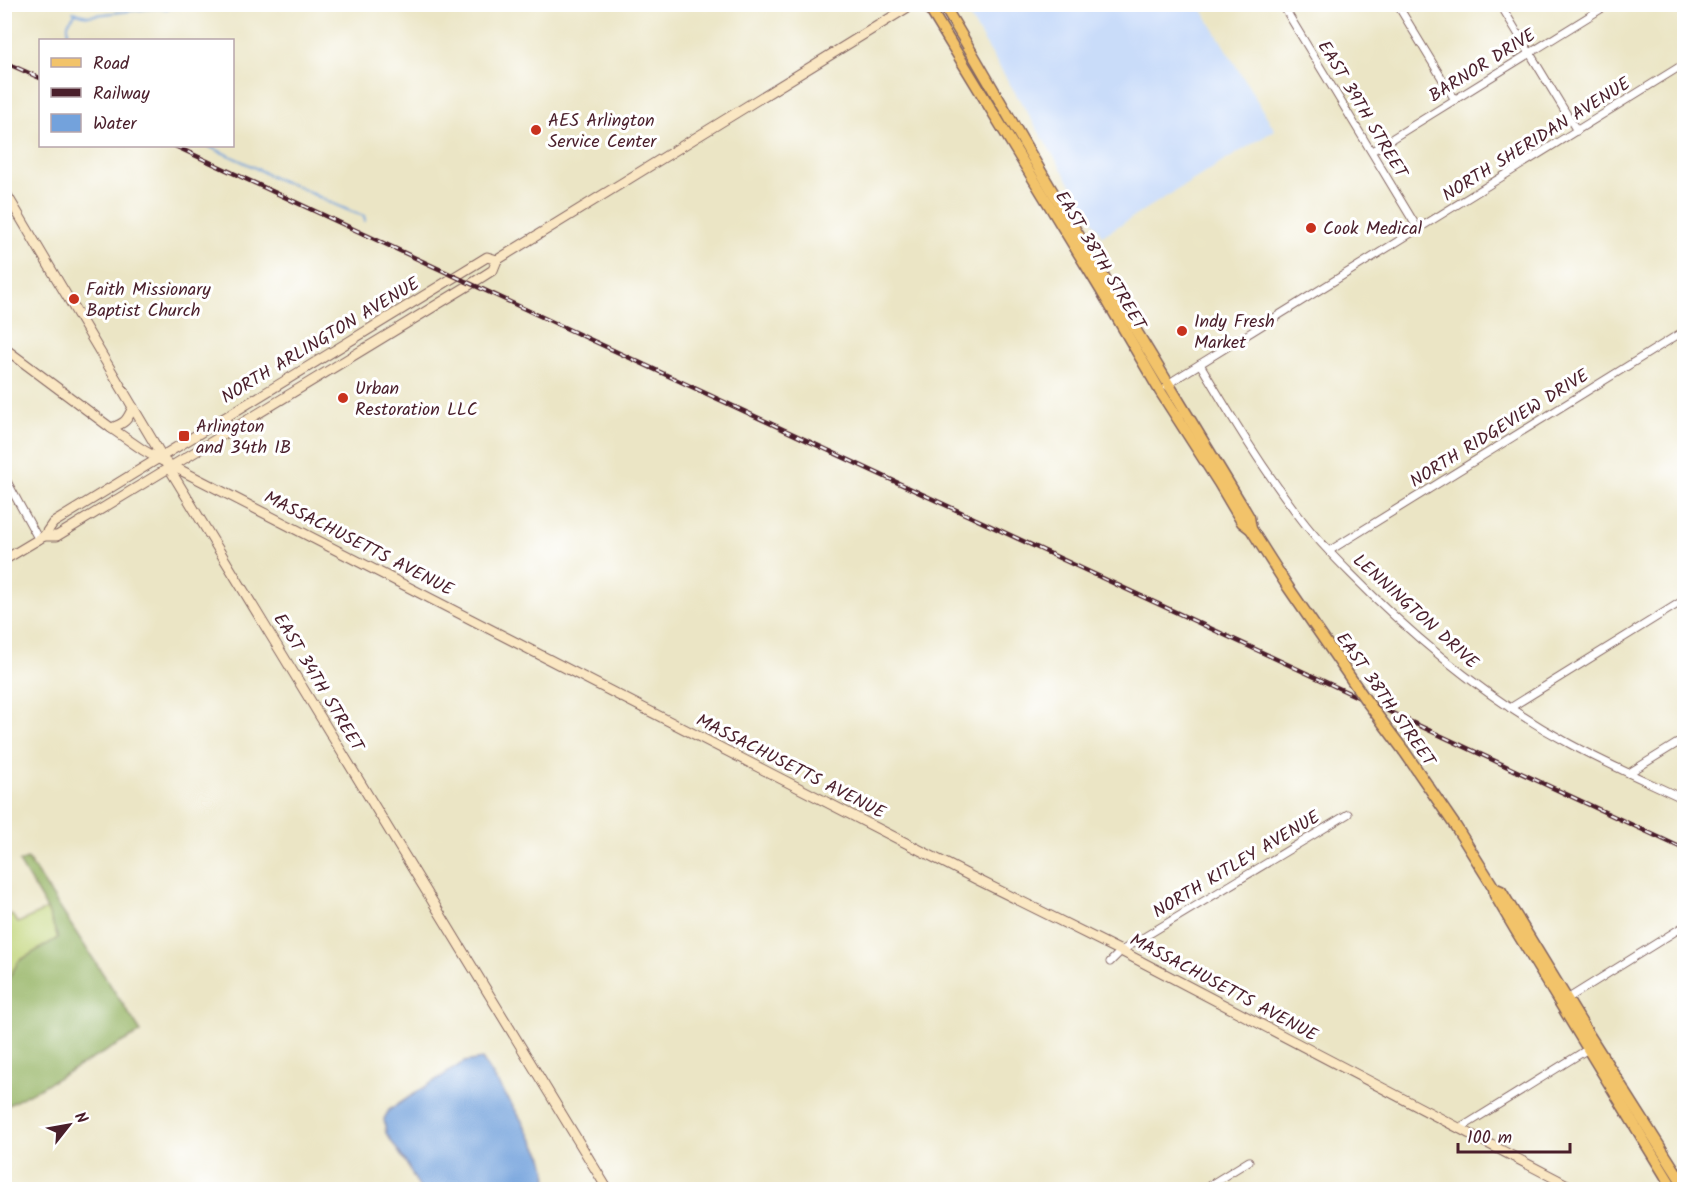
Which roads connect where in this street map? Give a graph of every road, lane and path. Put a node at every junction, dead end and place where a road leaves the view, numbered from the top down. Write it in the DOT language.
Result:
graph roads {
  1 [pos="913,4"];
  2 [pos="927,4"];
  3 [pos="943,4"];
  4 [pos="1282,4"];
  5 [pos="1396,4"];
  6 [pos="1500,4"];
  7 [pos="1609,4"];
  8 [pos="1530,54"];
  9 [pos="1684,64"];
  10 [pos="1455,100"];
  11 [pos="1577,131"];
  12 [pos="1372,151"];
  13 [pos="4,190"];
  14 [pos="1419,229"];
  15 [pos="497,260"];
  16 [pos="1684,331"];
  17 [pos="4,348"];
  18 [pos="1200,364"];
  19 [pos="1164,388"];
  20 [pos="133,407"];
  21 [pos="111,428"];
  22 [pos="166,462"];
  23 [pos="4,476"];
  24 [pos="42,538"];
  25 [pos="1329,551"];
  26 [pos="4,560"];
  27 [pos="1684,600"];
  28 [pos="1510,708"];
  29 [pos="1684,739"];
  30 [pos="1629,773"];
  31 [pos="1684,799"];
  32 [pos="1348,814"];
  33 [pos="1494,888"];
  34 [pos="1684,926"];
  35 [pos="1121,951"];
  36 [pos="1110,962"];
  37 [pos="1567,999"];
  38 [pos="1588,1049"];
  39 [pos="1460,1129"];
  40 [pos="1249,1161"];
  41 [pos="1684,1185"];
  42 [pos="608,1190"];
  43 [pos="1202,1190"];
  44 [pos="1578,1190"];
  45 [pos="1674,1190"];
  1 -- 15 [label="main road, NORTH ARLINGTON AVENUE"];
  2 -- 19 [label="main road, EAST 38TH STREET"];
  3 -- 19 [label="main road, EAST 38TH STREET"];
  4 -- 12 [label="street, EAST 39TH STREET"];
  5 -- 10 [label="street"];
  6 -- 8 [label="street"];
  7 -- 8 [label="street, BARNOR DRIVE"];
  8 -- 10 [label="street, BARNOR DRIVE"];
  8 -- 11 [label="street"];
  9 -- 11 [label="street, NORTH SHERIDAN AVENUE"];
  10 -- 12 [label="street, BARNOR DRIVE"];
  11 -- 14 [label="street, NORTH SHERIDAN AVENUE"];
  12 -- 14 [label="street, EAST 39TH STREET"];
  13 -- 20 [label="main road, EAST 34TH STREET"];
  14 -- 18 [label="street, NORTH SHERIDAN AVENUE"];
  15 -- 22 [label="main road, NORTH ARLINGTON AVENUE"];
  15 -- 22 [label="main road, NORTH ARLINGTON AVENUE"];
  16 -- 25 [label="street, NORTH RIDGEVIEW DRIVE"];
  17 -- 21 [label="main road, MASSACHUSETTS AVENUE"];
  18 -- 19 [label="street, NORTH SHERIDAN AVENUE"];
  18 -- 25 [label="street, LENNINGTON DRIVE"];
  19 -- 33 [label="main road, EAST 38TH STREET, bridge"];
  20 -- 21 [label="main road"];
  20 -- 22 [label="main road, EAST 34TH STREET"];
  21 -- 22 [label="main road, MASSACHUSETTS AVENUE"];
  22 -- 24 [label="main road, NORTH ARLINGTON AVENUE"];
  22 -- 24 [label="main road, NORTH ARLINGTON AVENUE"];
  22 -- 35 [label="main road, MASSACHUSETTS AVENUE"];
  22 -- 42 [label="main road, EAST 34TH STREET"];
  23 -- 24 [label="street"];
  24 -- 26 [label="main road, NORTH ARLINGTON AVENUE"];
  25 -- 28 [label="street, LENNINGTON DRIVE"];
  27 -- 28 [label="street"];
  28 -- 30 [label="street, LENNINGTON DRIVE"];
  29 -- 30 [label="street"];
  30 -- 31 [label="street, LENNINGTON DRIVE"];
  32 -- 35 [label="street, NORTH KITLEY AVENUE"];
  33 -- 37 [label="main road, EAST 38TH STREET"];
  33 -- 38 [label="main road, EAST 38TH STREET"];
  34 -- 37 [label="street"];
  35 -- 36 [label="street, NORTH KITLEY AVENUE"];
  35 -- 39 [label="main road, MASSACHUSETTS AVENUE"];
  37 -- 41 [label="main road, EAST 38TH STREET"];
  38 -- 39 [label="street"];
  38 -- 45 [label="main road, EAST 38TH STREET"];
  39 -- 44 [label="main road, MASSACHUSETTS AVENUE"];
  40 -- 43 [label="street"];
}
